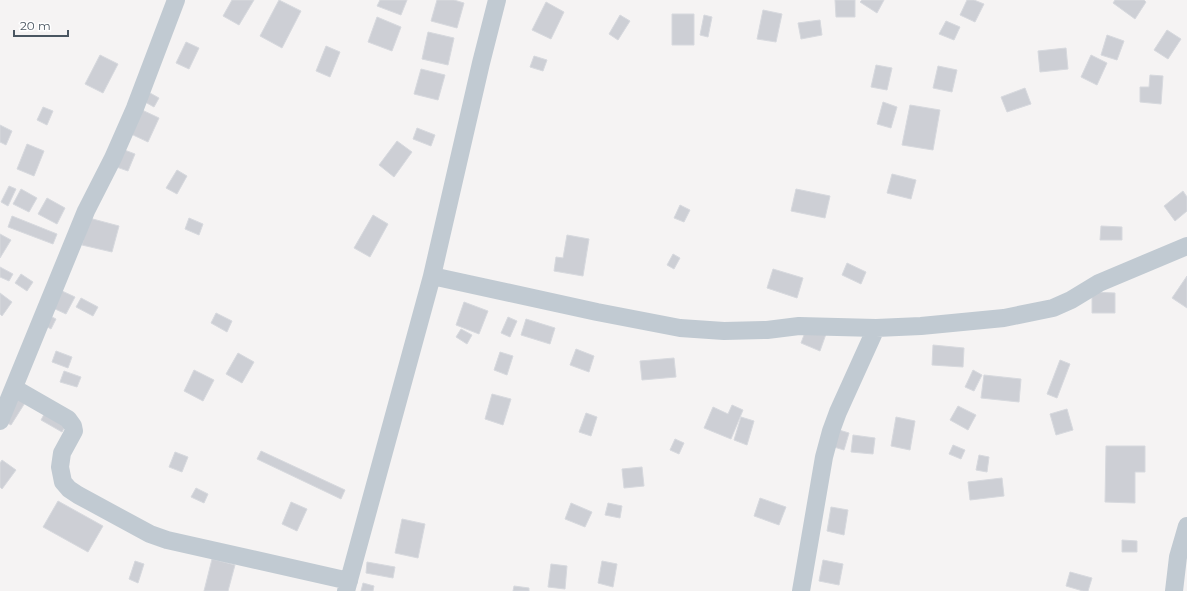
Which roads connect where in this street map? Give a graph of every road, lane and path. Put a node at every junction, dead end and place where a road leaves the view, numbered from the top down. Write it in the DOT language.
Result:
graph roads {
  1 [pos="176,0"];
  2 [pos="497,0"];
  3 [pos="1187,246"];
  4 [pos="432,276"];
  5 [pos="876,328"];
  6 [pos="14,388"];
  7 [pos="2,409"];
  8 [pos="1187,526"];
  9 [pos="347,586"];
  10 [pos="801,591"];
  11 [pos="1174,591"];
  1 -- 6 [label="street"];
  2 -- 4 [label="street"];
  3 -- 5 [label="street"];
  4 -- 5 [label="street"];
  4 -- 9 [label="street"];
  5 -- 10 [label="street"];
  6 -- 7 [label="street"];
  6 -- 9 [label="street"];
  8 -- 11 [label="street"];
}
